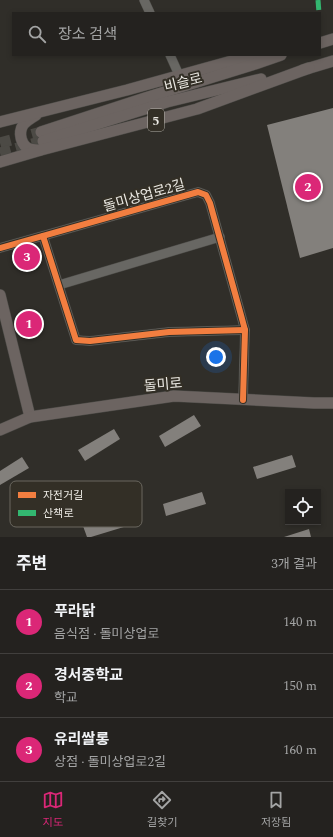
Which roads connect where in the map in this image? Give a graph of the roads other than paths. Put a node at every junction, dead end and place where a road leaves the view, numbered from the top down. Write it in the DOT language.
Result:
graph roads {
  1 [pos="144,0"];
  2 [pos="150,12"];
  3 [pos="333,39"];
  4 [pos="321,43"];
  5 [pos="170,56"];
  6 [pos="252,56"];
  7 [pos="278,56"];
  8 [pos="333,61"];
  9 [pos="309,68"];
  10 [pos="179,75"];
  11 [pos="39,112"];
  12 [pos="0,122"];
  13 [pos="42,141"];
  14 [pos="0,162"];
  15 [pos="43,236"];
  16 [pos="220,237"];
  17 [pos="0,248"];
  18 [pos="59,285"];
  19 [pos="0,295"];
  20 [pos="245,330"];
  21 [pos="244,400"];
  22 [pos="333,403"];
  23 [pos="30,417"];
  24 [pos="0,430"];
  1 -- 2 [label="street"];
  3 -- 4 [label="main road"];
  5 -- 10 [label="street"];
  6 -- 10 [label="main road"];
  7 -- 13 [label="main road, 비슬로 / 5"];
  8 -- 9 [label="main road, 비슬로 / 5"];
  9 -- 13 [label="main road, 비슬로 / 5"];
  9 -- 13 [label="main road, 5"];
  10 -- 11 [label="main road"];
  11 -- 12 [label="main road"];
  11 -- 13 [label="main road"];
  13 -- 14 [label="main road, 5"];
  15 -- 16 [label="street, 돌미상업로2길"];
  15 -- 17 [label="street, 돌미상업로2길"];
  15 -- 18 [label="street"];
  16 -- 18 [label="street"];
  16 -- 20 [label="street, 돌미상업로2길"];
  18 -- 20 [label="street"];
  19 -- 23 [label="main road"];
  20 -- 21 [label="street, 돌미상업로2길"];
  21 -- 22 [label="main road, 돌미로"];
  21 -- 23 [label="main road, 돌미로"];
  23 -- 24 [label="main road, 돌미로"];
}
